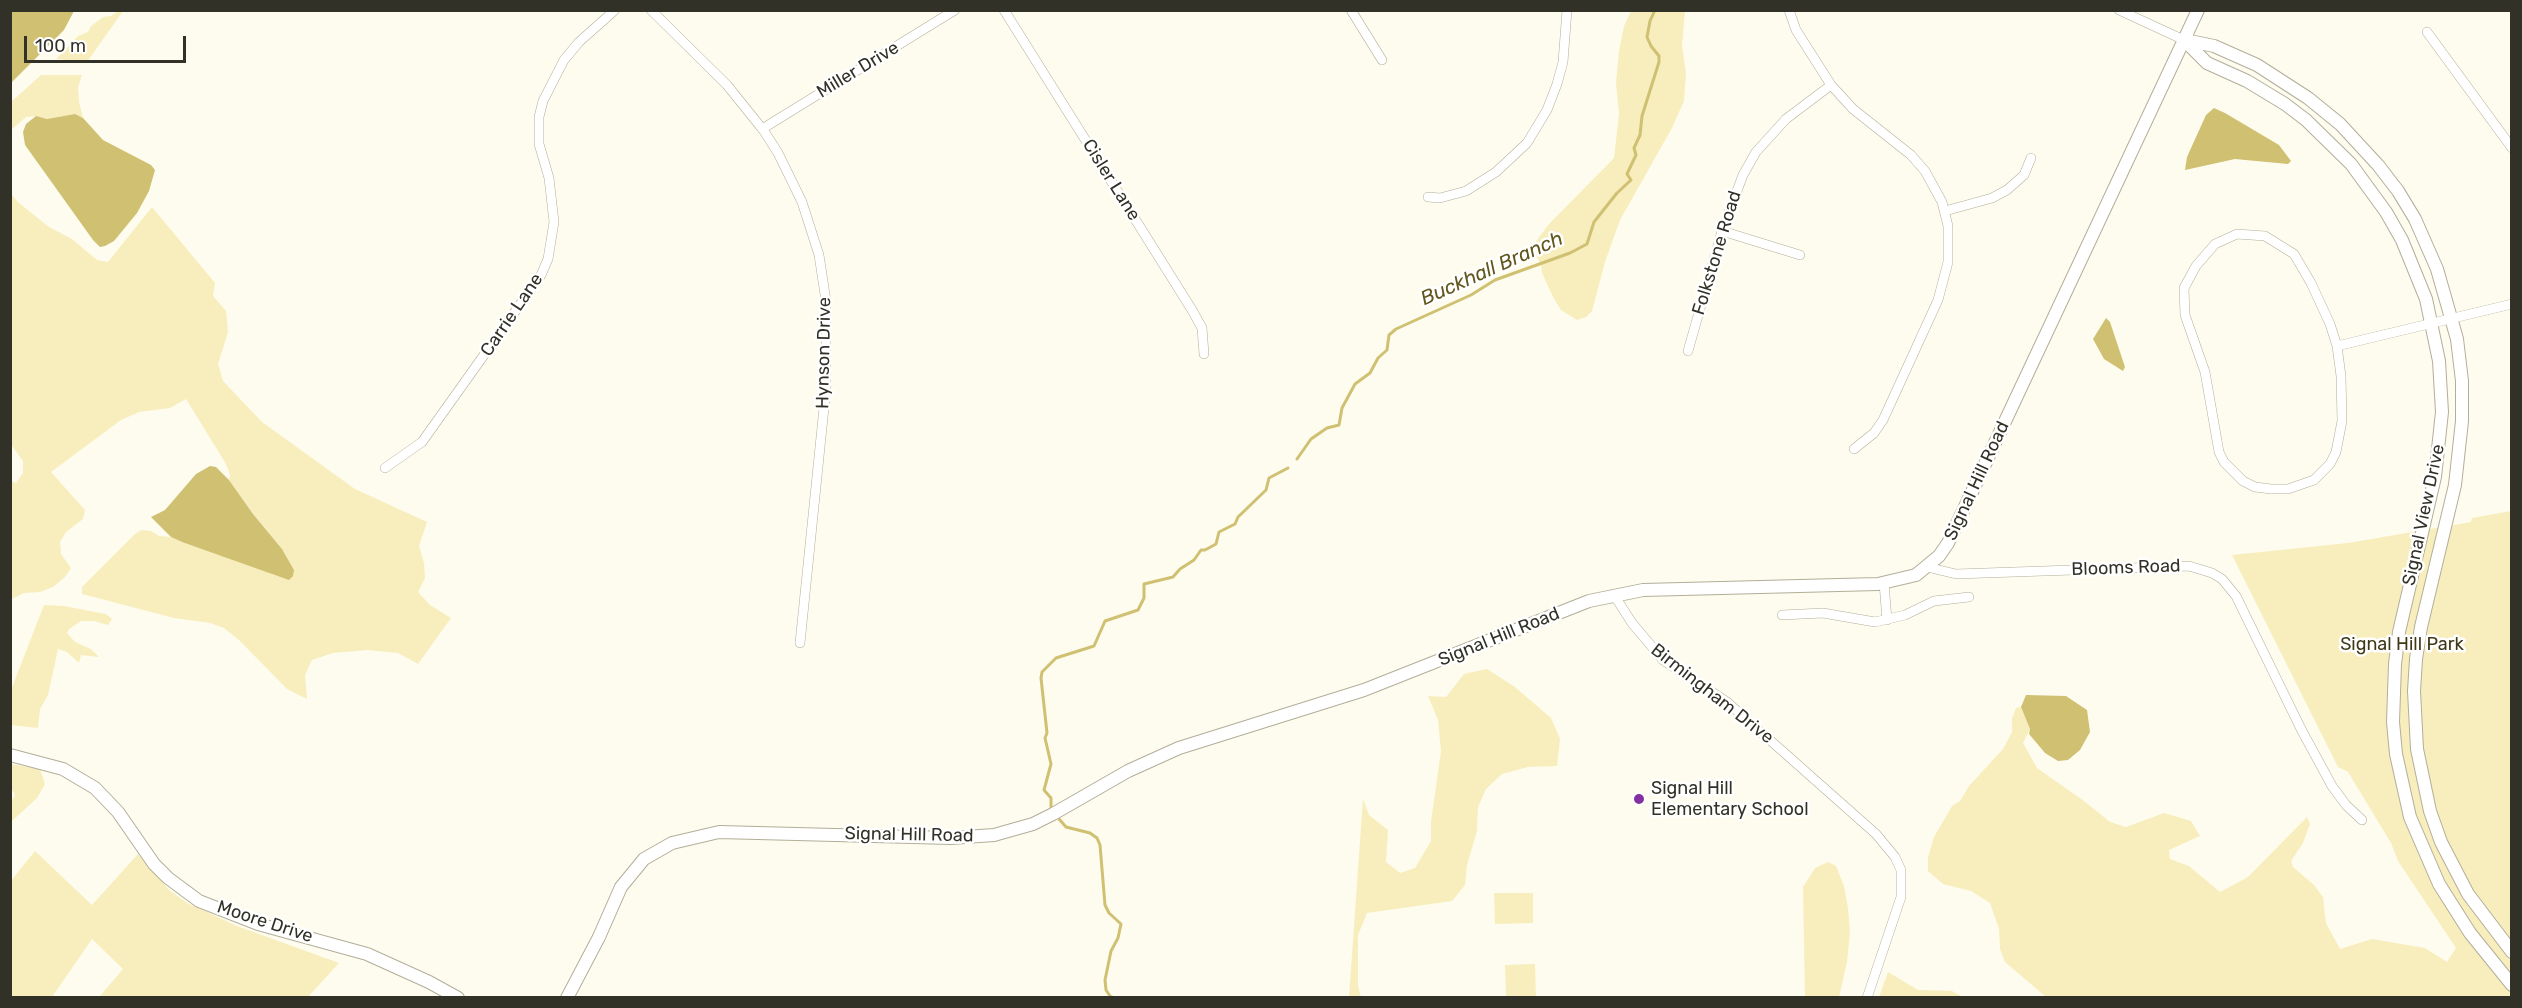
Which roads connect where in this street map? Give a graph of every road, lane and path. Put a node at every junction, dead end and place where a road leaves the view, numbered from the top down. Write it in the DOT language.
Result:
graph roads {
  1 [pos="615,10"];
  2 [pos="651,10"];
  3 [pos="955,10"];
  4 [pos="1004,10"];
  5 [pos="1351,10"];
  6 [pos="1567,10"];
  7 [pos="1789,10"];
  8 [pos="2119,10"];
  9 [pos="2198,10"];
  10 [pos="2427,32"];
  11 [pos="2184,40"];
  12 [pos="1382,60"];
  13 [pos="1831,85"];
  14 [pos="762,129"];
  15 [pos="2511,148"];
  16 [pos="2031,158"];
  17 [pos="1428,197"];
  18 [pos="1945,211"];
  19 [pos="1722,231"];
  20 [pos="1800,255"];
  21 [pos="2511,304"];
  22 [pos="2452,319"];
  23 [pos="2433,324"];
  24 [pos="2337,346"];
  25 [pos="1688,351"];
  26 [pos="1204,354"];
  27 [pos="1854,449"];
  28 [pos="386,468"];
  29 [pos="1927,567"];
  30 [pos="1884,583"];
  31 [pos="1614,595"];
  32 [pos="1969,597"];
  33 [pos="1782,615"];
  34 [pos="1887,620"];
  35 [pos="800,644"];
  36 [pos="10,755"];
  37 [pos="2362,820"];
  38 [pos="2511,952"];
  39 [pos="2511,984"];
  40 [pos="458,998"];
  41 [pos="567,998"];
  42 [pos="1867,998"];
  1 -- 28 [label="street, Carrie Lane"];
  2 -- 14 [label="street, Hynson Drive"];
  3 -- 14 [label="street, Miller Drive"];
  4 -- 26 [label="street, Cisler Lane"];
  5 -- 12 [label="street"];
  6 -- 17 [label="street"];
  7 -- 13 [label="street"];
  8 -- 11 [label="street"];
  9 -- 11 [label="main road, Signal Hill Road"];
  10 -- 15 [label="street"];
  11 -- 22 [label="main road, Signal View Drive"];
  11 -- 23 [label="main road, Signal View Drive"];
  11 -- 29 [label="main road, Signal Hill Road"];
  13 -- 18 [label="street"];
  13 -- 19 [label="street, Folkstone Road"];
  14 -- 35 [label="street, Hynson Drive"];
  16 -- 18 [label="street"];
  18 -- 27 [label="street"];
  19 -- 20 [label="street"];
  19 -- 25 [label="street, Folkstone Road"];
  21 -- 22 [label="street"];
  22 -- 23 [label="street"];
  22 -- 38 [label="main road, Signal View Drive"];
  23 -- 24 [label="street"];
  23 -- 39 [label="main road, Signal View Drive"];
  24 -- 24 [label="street"];
  29 -- 30 [label="main road, Signal Hill Road"];
  29 -- 37 [label="street, Blooms Road"];
  30 -- 31 [label="main road, Signal Hill Road"];
  30 -- 34 [label="street"];
  31 -- 41 [label="main road, Signal Hill Road"];
  31 -- 42 [label="street, Birmingham Drive"];
  32 -- 34 [label="street"];
  33 -- 34 [label="street"];
  36 -- 40 [label="main road, Moore Drive"];
}
